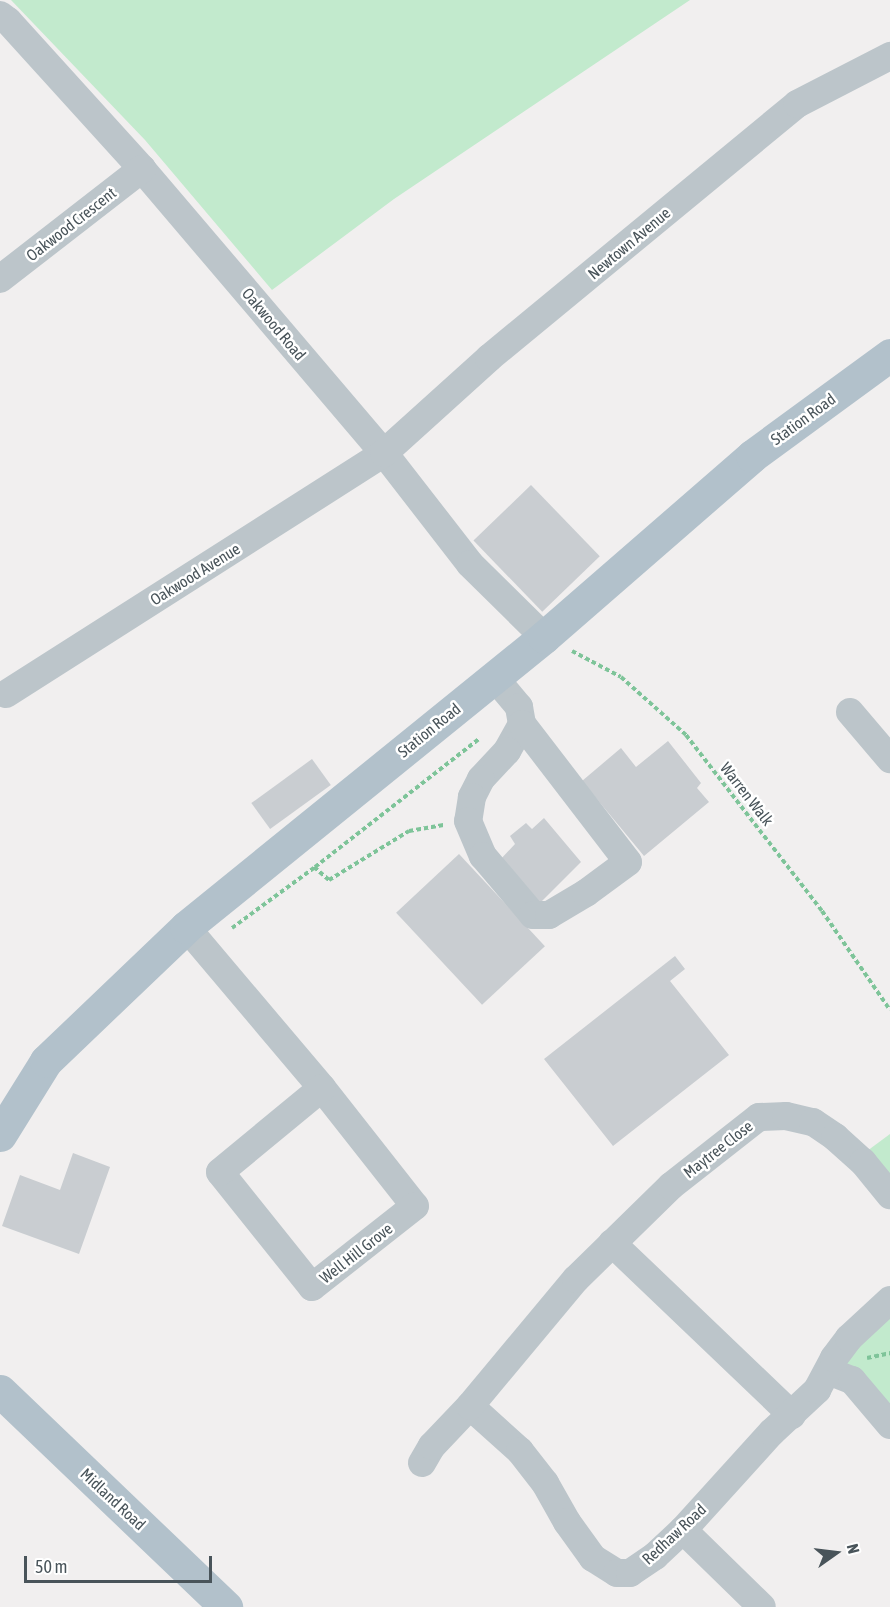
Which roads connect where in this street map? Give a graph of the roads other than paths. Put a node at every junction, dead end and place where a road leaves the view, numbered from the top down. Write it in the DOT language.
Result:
graph roads {
  1 [pos="0,15"];
  2 [pos="890,56"];
  3 [pos="142,169"];
  4 [pos="0,279"];
  5 [pos="890,355"];
  6 [pos="384,453"];
  7 [pos="544,637"];
  8 [pos="494,677"];
  9 [pos="6,694"];
  10 [pos="850,712"];
  11 [pos="522,724"];
  12 [pos="890,759"];
  13 [pos="186,927"];
  14 [pos="322,1088"];
  15 [pos="0,1135"];
  16 [pos="890,1195"];
  17 [pos="612,1244"];
  18 [pos="890,1300"];
  19 [pos="828,1371"];
  20 [pos="0,1391"];
  21 [pos="470,1406"];
  22 [pos="792,1415"];
  23 [pos="890,1425"];
  24 [pos="422,1463"];
  25 [pos="683,1530"];
  26 [pos="226,1607"];
  27 [pos="762,1607"];
  1 -- 3 [label="street, Oakwood Road"];
  2 -- 6 [label="street, Newtown Avenue"];
  3 -- 4 [label="street, Oakwood Crescent"];
  3 -- 6 [label="street, Oakwood Road"];
  5 -- 7 [label="main road, Station Road"];
  6 -- 7 [label="street, Oakwood Road"];
  6 -- 9 [label="street, Oakwood Avenue"];
  7 -- 8 [label="main road, Station Road"];
  8 -- 11 [label="street"];
  8 -- 13 [label="main road, Station Road"];
  10 -- 12 [label="street"];
  11 -- 11 [label="street"];
  13 -- 14 [label="street, Well Hill Grove"];
  13 -- 15 [label="main road, Station Road"];
  14 -- 14 [label="street, Well Hill Grove"];
  16 -- 17 [label="street, Maytree Close"];
  17 -- 21 [label="street, Maytree Close"];
  17 -- 22 [label="street"];
  18 -- 19 [label="street"];
  19 -- 22 [label="street, Redhaw Road"];
  19 -- 23 [label="street"];
  20 -- 26 [label="main road, Midland Road"];
  21 -- 24 [label="street, Maytree Close"];
  21 -- 25 [label="street, Redhaw Road"];
  22 -- 25 [label="street, Redhaw Road"];
  25 -- 27 [label="street"];
}
